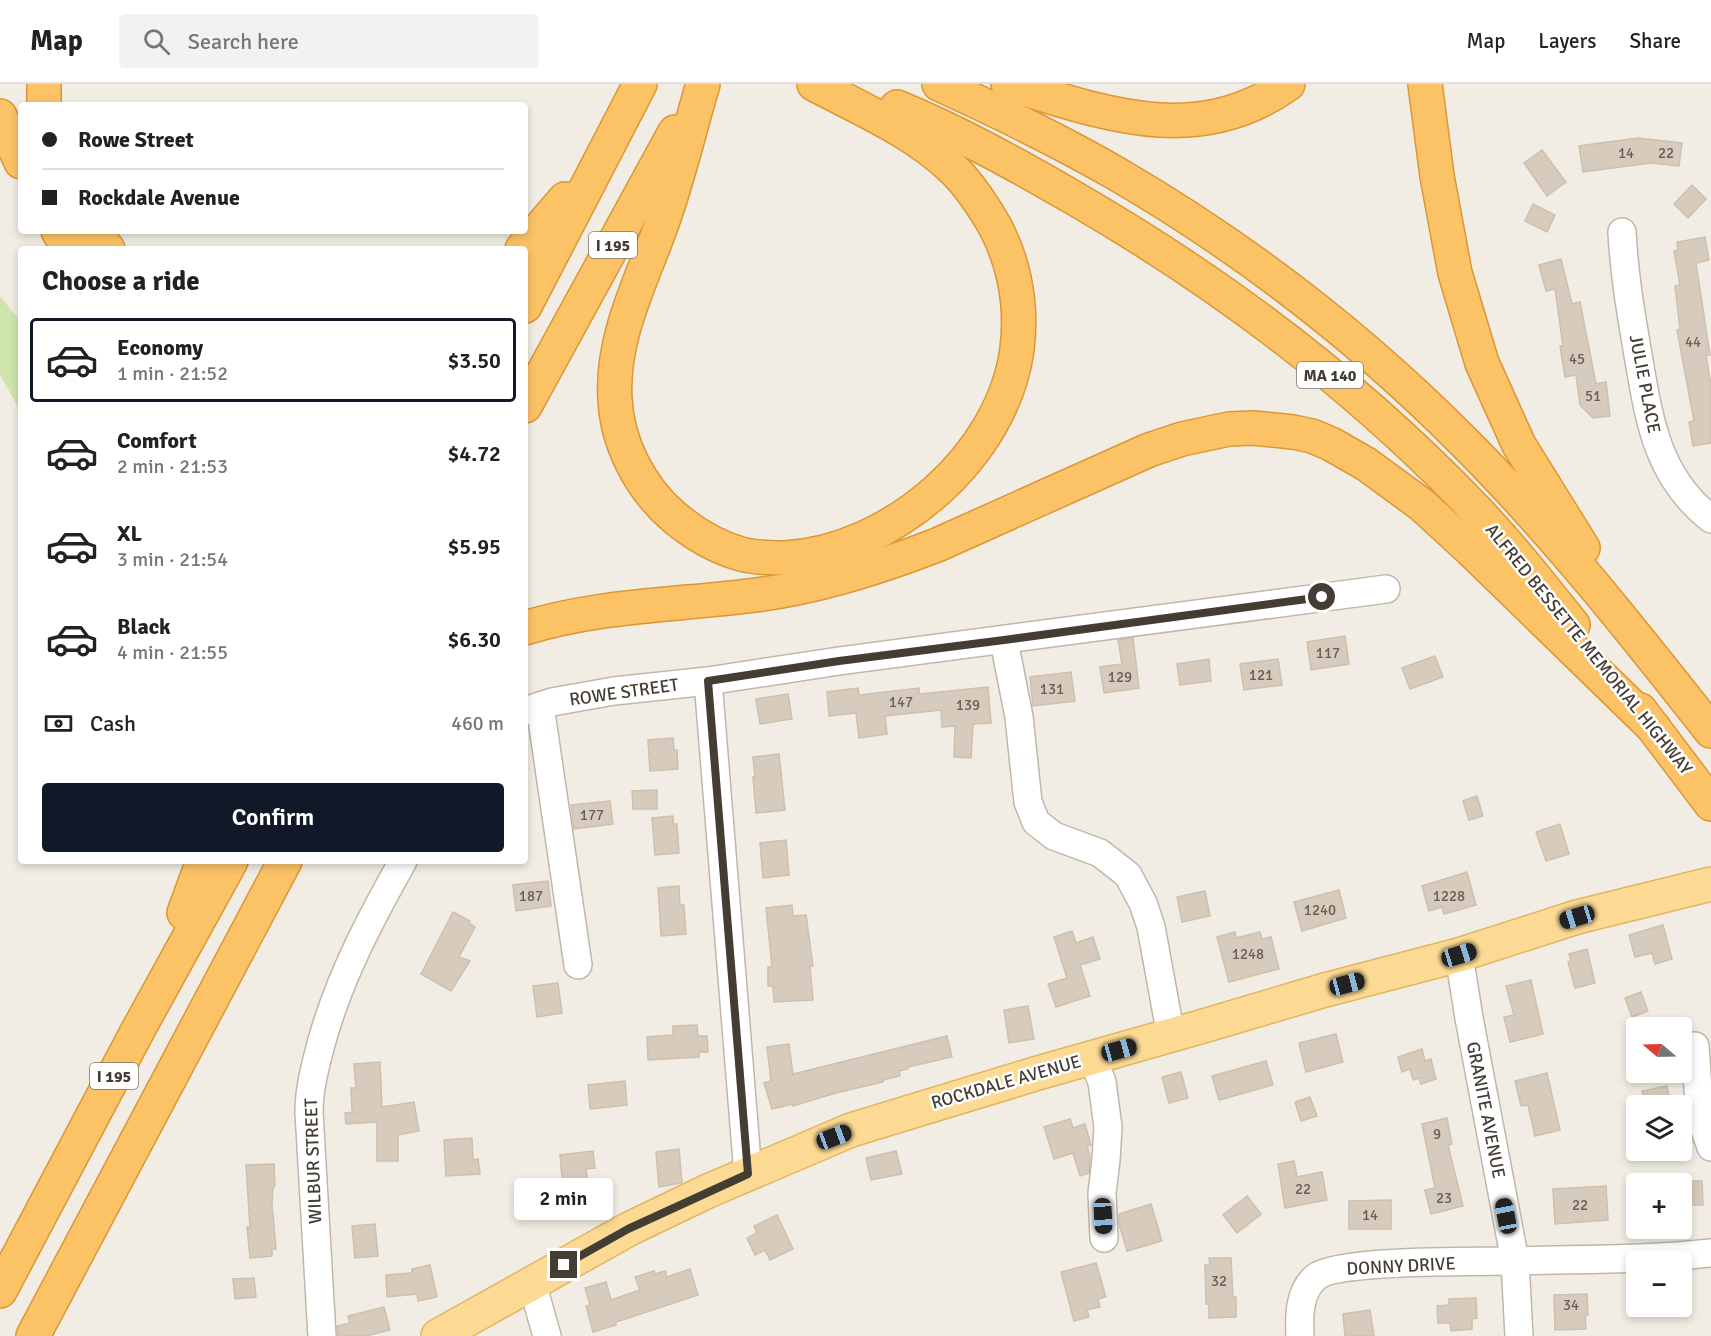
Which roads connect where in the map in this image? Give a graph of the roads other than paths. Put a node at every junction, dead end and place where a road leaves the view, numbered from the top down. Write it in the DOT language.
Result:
graph roads {
  1 [pos="44,84"];
  2 [pos="640,84"];
  3 [pos="703,84"];
  4 [pos="814,84"];
  5 [pos="837,84"];
  6 [pos="939,84"];
  7 [pos="1008,84"];
  8 [pos="1288,84"];
  9 [pos="1425,84"];
  10 [pos="44,102"];
  11 [pos="0,116"];
  12 [pos="614,132"];
  13 [pos="18,155"];
  14 [pos="1622,232"];
  15 [pos="96,234"];
  16 [pos="106,246"];
  17 [pos="525,246"];
  18 [pos="528,300"];
  19 [pos="528,400"];
  20 [pos="1711,519"];
  21 [pos="1386,589"];
  22 [pos="528,627"];
  23 [pos="1004,640"];
  24 [pos="1650,654"];
  25 [pos="708,681"];
  26 [pos="533,708"];
  27 [pos="1654,728"];
  28 [pos="1711,731"];
  29 [pos="1711,804"];
  30 [pos="203,864"];
  31 [pos="229,864"];
  32 [pos="283,864"];
  33 [pos="401,864"];
  34 [pos="1711,884"];
  35 [pos="1459,955"];
  36 [pos="578,965"];
  37 [pos="138,1030"];
  38 [pos="1171,1036"];
  39 [pos="1695,1046"];
  40 [pos="1092,1057"];
  41 [pos="1711,1147"];
  42 [pos="748,1174"];
  43 [pos="1104,1238"];
  44 [pos="1711,1253"];
  45 [pos="1515,1261"];
  46 [pos="532,1283"];
  47 [pos="0,1291"];
  48 [pos="33,1336"];
  49 [pos="322,1336"];
  50 [pos="438,1336"];
  51 [pos="547,1336"];
  52 [pos="1300,1336"];
  53 [pos="1519,1336"];
  1 -- 10 [label="highway"];
  2 -- 12 [label="highway, I 195"];
  3 -- 4 [label="highway"];
  3 -- 19 [label="highway, I 195"];
  5 -- 27 [label="highway, ALFRED BESSETTE MEMORIAL HIGHWAY / MA 140"];
  6 -- 24 [label="highway, MA 140"];
  7 -- 8 [label="highway"];
  9 -- 24 [label="highway"];
  11 -- 13 [label="highway"];
  12 -- 17 [label="highway"];
  12 -- 18 [label="highway, I 195"];
  14 -- 20 [label="street, JULIE PLACE"];
  15 -- 16 [label="highway"];
  21 -- 23 [label="street, ROWE STREET"];
  22 -- 27 [label="highway"];
  23 -- 25 [label="street, ROWE STREET"];
  23 -- 38 [label="street"];
  24 -- 28 [label="highway, MA 140"];
  25 -- 26 [label="street, ROWE STREET"];
  25 -- 42 [label="street"];
  26 -- 36 [label="street"];
  27 -- 29 [label="highway, ALFRED BESSETTE MEMORIAL HIGHWAY / MA 140"];
  30 -- 37 [label="highway"];
  31 -- 37 [label="highway, I 195"];
  32 -- 48 [label="highway, I 195"];
  33 -- 49 [label="street, WILBUR STREET"];
  34 -- 35 [label="main road, ROCKDALE AVENUE"];
  35 -- 38 [label="main road, ROCKDALE AVENUE"];
  35 -- 45 [label="street, GRANITE AVENUE"];
  37 -- 47 [label="highway, I 195"];
  38 -- 40 [label="main road, ROCKDALE AVENUE"];
  39 -- 41 [label="street"];
  40 -- 42 [label="main road, ROCKDALE AVENUE"];
  40 -- 43 [label="street"];
  42 -- 46 [label="main road, ROCKDALE AVENUE"];
  44 -- 45 [label="street, DONNY DRIVE"];
  45 -- 52 [label="street, DONNY DRIVE"];
  45 -- 53 [label="street, GRANITE AVENUE"];
  46 -- 50 [label="main road, ROCKDALE AVENUE"];
  46 -- 51 [label="street"];
}
